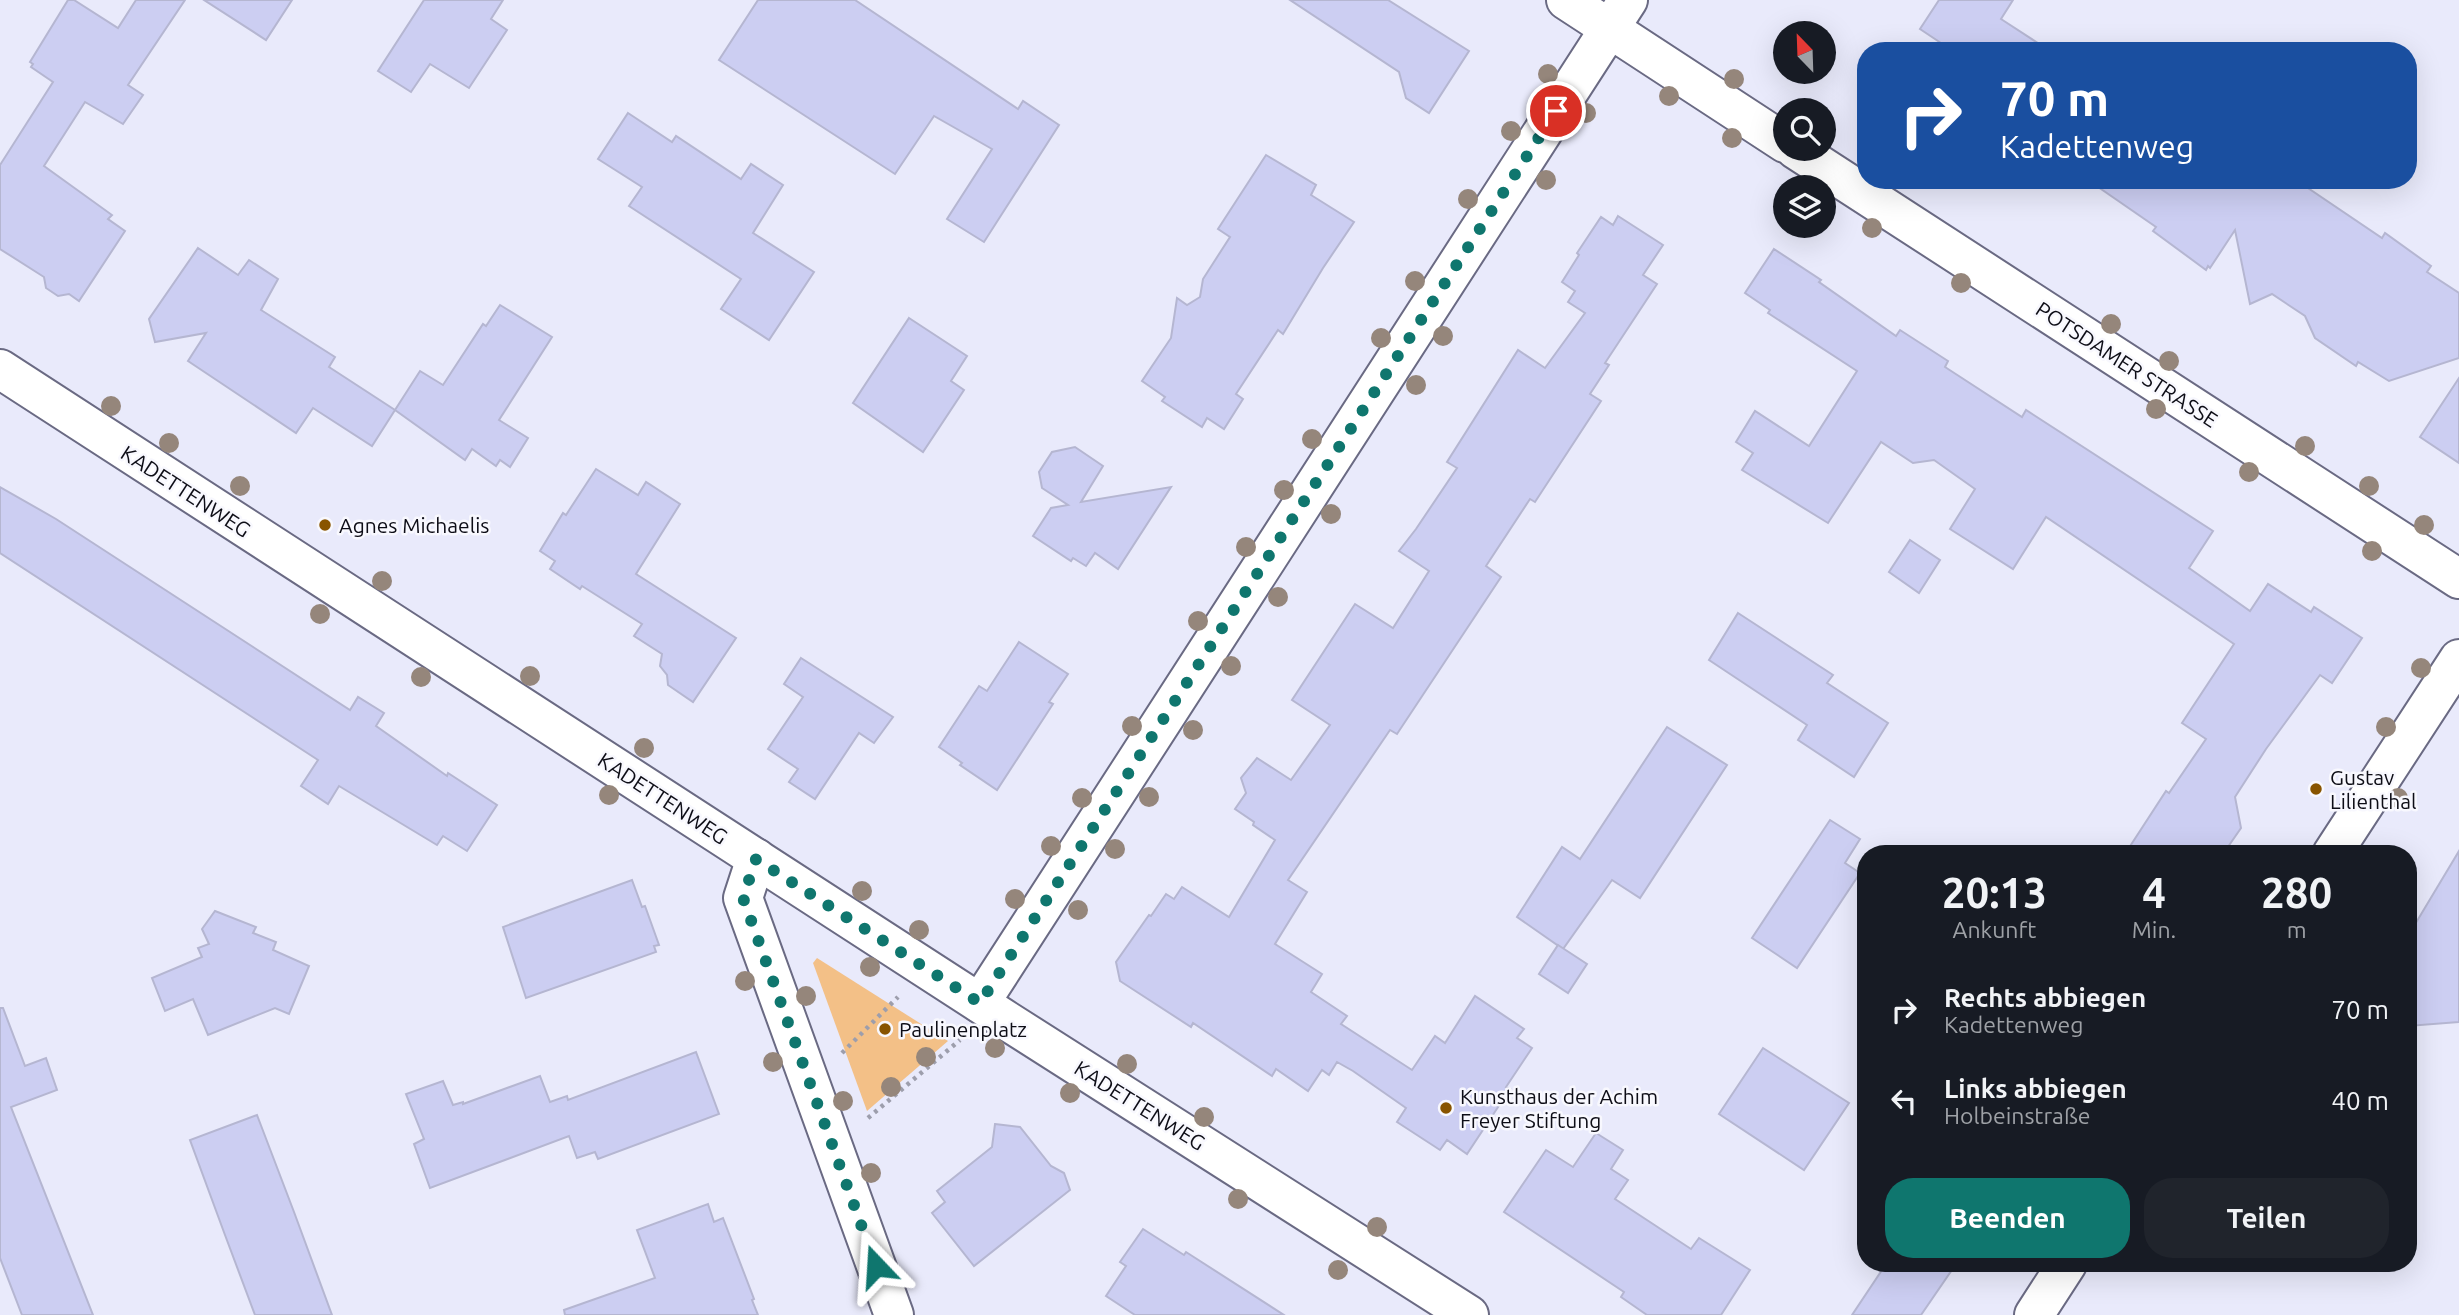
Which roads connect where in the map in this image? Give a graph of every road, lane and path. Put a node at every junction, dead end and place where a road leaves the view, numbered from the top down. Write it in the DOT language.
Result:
graph roads {
  1 [pos="1566,0"];
  2 [pos="1618,14"];
  3 [pos="1773,134"];
  4 [pos="1813,161"];
  5 [pos="0,369"];
  6 [pos="2459,579"];
  7 [pos="2459,659"];
  8 [pos="2338,845"];
  9 [pos="756,859"];
  10 [pos="898,997"];
  11 [pos="980,1003"];
  12 [pos="960,1040"];
  13 [pos="839,1056"];
  14 [pos="863,1122"];
  15 [pos="2062,1272"];
  16 [pos="894,1315"];
  17 [pos="1469,1315"];
  18 [pos="2034,1315"];
  1 -- 2 [label="street"];
  2 -- 3 [label="street"];
  2 -- 11 [label="street"];
  4 -- 6 [label="street, POTSDAMER STRASSE"];
  5 -- 9 [label="street, KADETTENWEG"];
  7 -- 8 [label="street"];
  9 -- 11 [label="street, KADETTENWEG"];
  9 -- 16 [label="street"];
  10 -- 13 [label="path"];
  11 -- 17 [label="street, KADETTENWEG"];
  12 -- 14 [label="path"];
  15 -- 18 [label="street"];
}
